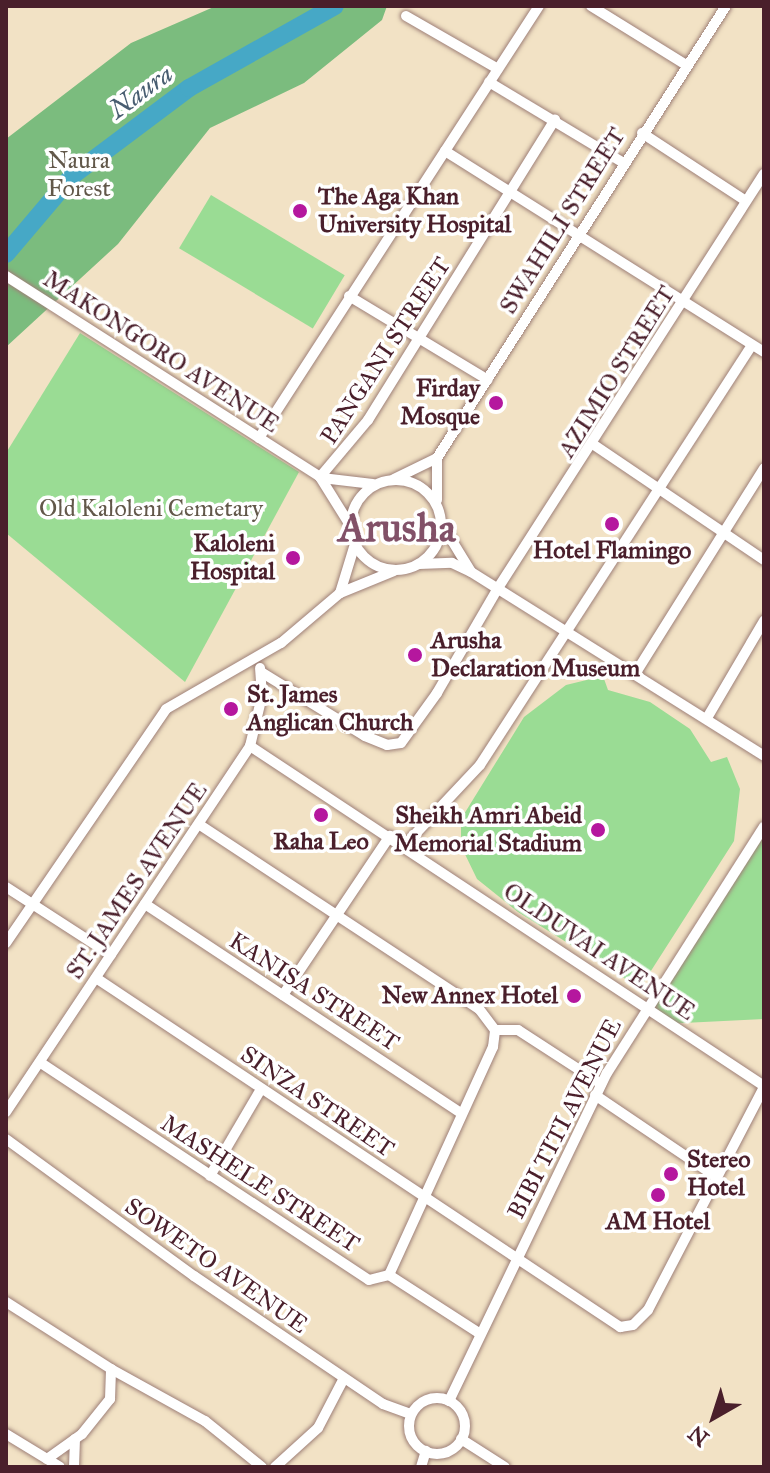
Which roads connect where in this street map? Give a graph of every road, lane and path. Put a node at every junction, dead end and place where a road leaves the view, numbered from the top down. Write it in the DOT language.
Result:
graph roads {
  1 [pos="539,6"];
  2 [pos="591,6"];
  3 [pos="726,6"];
  4 [pos="406,16"];
  5 [pos="686,65"];
  6 [pos="498,69"];
  7 [pos="489,82"];
  8 [pos="555,119"];
  9 [pos="642,133"];
  10 [pos="445,151"];
  11 [pos="624,163"];
  12 [pos="764,174"];
  13 [pos="511,193"];
  14 [pos="746,201"];
  15 [pos="578,234"];
  16 [pos="10,278"];
  17 [pos="349,296"];
  18 [pos="685,302"];
  19 [pos="419,338"];
  20 [pos="752,345"];
  21 [pos="764,352"];
  22 [pos="488,380"];
  23 [pos="259,438"];
  24 [pos="594,445"];
  25 [pos="437,458"];
  26 [pos="764,468"];
  27 [pos="320,477"];
  28 [pos="394,479"];
  29 [pos="374,484"];
  30 [pos="658,492"];
  31 [pos="439,511"];
  32 [pos="442,523"];
  33 [pos="350,525"];
  34 [pos="723,533"];
  35 [pos="355,544"];
  36 [pos="764,560"];
  37 [pos="419,564"];
  38 [pos="394,571"];
  39 [pos="471,572"];
  40 [pos="498,588"];
  41 [pos="340,593"];
  42 [pos="764,621"];
  43 [pos="569,633"];
  44 [pos="257,658"];
  45 [pos="261,672"];
  46 [pos="635,674"];
  47 [pos="707,718"];
  48 [pos="250,746"];
  49 [pos="764,756"];
  50 [pos="200,825"];
  51 [pos="764,827"];
  52 [pos="390,836"];
  53 [pos="404,846"];
  54 [pos="6,887"];
  55 [pos="145,904"];
  56 [pos="31,905"];
  57 [pos="336,916"];
  58 [pos="6,943"];
  59 [pos="111,955"];
  60 [pos="96,978"];
  61 [pos="283,995"];
  62 [pos="644,1008"];
  63 [pos="495,1030"];
  64 [pos="41,1063"];
  65 [pos="601,1084"];
  66 [pos="764,1086"];
  67 [pos="261,1089"];
  68 [pos="595,1095"];
  69 [pos="6,1112"];
  70 [pos="461,1113"];
  71 [pos="6,1139"];
  72 [pos="210,1176"];
  73 [pos="715,1176"];
  74 [pos="427,1199"];
  75 [pos="517,1258"];
  76 [pos="389,1275"];
  77 [pos="6,1302"];
  78 [pos="479,1333"];
  79 [pos="111,1369"];
  80 [pos="344,1378"];
  81 [pos="449,1401"];
  82 [pos="411,1414"];
  83 [pos="6,1434"];
  84 [pos="75,1439"];
  85 [pos="461,1439"];
  86 [pos="426,1451"];
  87 [pos="47,1459"];
  88 [pos="60,1467"];
  89 [pos="74,1467"];
  90 [pos="262,1467"];
  91 [pos="275,1467"];
  92 [pos="421,1467"];
  93 [pos="505,1467"];
  1 -- 6 [label="street"];
  2 -- 5 [label="street"];
  3 -- 5 [label="street, SWAHILI STREET"];
  4 -- 6 [label="street"];
  5 -- 9 [label="street, SWAHILI STREET"];
  6 -- 7 [label="street"];
  7 -- 8 [label="street"];
  7 -- 10 [label="street"];
  8 -- 11 [label="street"];
  8 -- 13 [label="street, PANGANI STREET"];
  9 -- 11 [label="street, SWAHILI STREET"];
  9 -- 14 [label="street"];
  10 -- 13 [label="street"];
  10 -- 17 [label="street"];
  11 -- 15 [label="street, SWAHILI STREET"];
  12 -- 14 [label="street, AZIMIO STREET"];
  13 -- 15 [label="street"];
  13 -- 19 [label="street, PANGANI STREET"];
  14 -- 18 [label="street, AZIMIO STREET"];
  15 -- 18 [label="street"];
  15 -- 22 [label="street, SWAHILI STREET"];
  16 -- 23 [label="street, MAKONGORO AVENUE"];
  17 -- 19 [label="street"];
  17 -- 23 [label="street"];
  18 -- 20 [label="street"];
  18 -- 24 [label="street, AZIMIO STREET"];
  19 -- 22 [label="street"];
  19 -- 27 [label="street, PANGANI STREET"];
  20 -- 21 [label="street"];
  20 -- 30 [label="street"];
  22 -- 25 [label="street, SWAHILI STREET"];
  23 -- 27 [label="street, MAKONGORO AVENUE"];
  24 -- 30 [label="street"];
  24 -- 40 [label="street, AZIMIO STREET"];
  25 -- 28 [label="street"];
  25 -- 31 [label="street"];
  26 -- 34 [label="street"];
  27 -- 29 [label="street"];
  27 -- 33 [label="street, MAKONGORO AVENUE"];
  28 -- 29 [label="street"];
  28 -- 31 [label="street"];
  29 -- 33 [label="street"];
  30 -- 34 [label="street"];
  30 -- 43 [label="street"];
  31 -- 32 [label="street"];
  32 -- 37 [label="street"];
  32 -- 39 [label="street"];
  33 -- 35 [label="street"];
  34 -- 36 [label="street"];
  34 -- 46 [label="street"];
  35 -- 38 [label="street"];
  35 -- 41 [label="street"];
  37 -- 38 [label="street"];
  37 -- 39 [label="street"];
  38 -- 41 [label="street"];
  39 -- 40 [label="street"];
  40 -- 43 [label="street"];
  40 -- 45 [label="street, AZIMIO STREET"];
  41 -- 44 [label="street"];
  42 -- 47 [label="street"];
  43 -- 46 [label="street"];
  43 -- 53 [label="street"];
  44 -- 45 [label="street, ST. JAMES AVENUE"];
  44 -- 56 [label="street"];
  45 -- 48 [label="street, ST. JAMES AVENUE"];
  46 -- 47 [label="street"];
  47 -- 49 [label="street"];
  48 -- 50 [label="street, ST. JAMES AVENUE"];
  48 -- 52 [label="street, OLDUVAI AVENUE"];
  50 -- 55 [label="street, ST. JAMES AVENUE"];
  50 -- 57 [label="street"];
  51 -- 62 [label="street, BIBI TITI AVENUE"];
  52 -- 53 [label="street, OLDUVAI AVENUE"];
  52 -- 57 [label="street"];
  53 -- 62 [label="street, OLDUVAI AVENUE"];
  54 -- 56 [label="street"];
  55 -- 59 [label="street, ST. JAMES AVENUE"];
  55 -- 61 [label="street, KANISA STREET"];
  56 -- 58 [label="street"];
  56 -- 59 [label="street"];
  57 -- 61 [label="street"];
  57 -- 63 [label="street"];
  59 -- 60 [label="street, ST. JAMES AVENUE"];
  60 -- 64 [label="street, ST. JAMES AVENUE"];
  60 -- 67 [label="street, SINZA STREET"];
  61 -- 70 [label="street, KANISA STREET"];
  62 -- 65 [label="street, BIBI TITI AVENUE"];
  62 -- 66 [label="street, OLDUVAI AVENUE"];
  63 -- 65 [label="street"];
  63 -- 70 [label="street"];
  64 -- 69 [label="street, ST. JAMES AVENUE"];
  64 -- 72 [label="street, MASHELE STREET"];
  65 -- 68 [label="street, BIBI TITI AVENUE"];
  66 -- 73 [label="street"];
  67 -- 72 [label="street"];
  67 -- 74 [label="street, SINZA STREET"];
  68 -- 73 [label="street"];
  68 -- 75 [label="street, BIBI TITI AVENUE"];
  70 -- 74 [label="street"];
  71 -- 80 [label="street, SOWETO AVENUE"];
  72 -- 76 [label="street, MASHELE STREET"];
  73 -- 75 [label="street, SINZA STREET"];
  74 -- 75 [label="street, SINZA STREET"];
  74 -- 76 [label="street"];
  75 -- 78 [label="street, BIBI TITI AVENUE"];
  76 -- 78 [label="street"];
  77 -- 79 [label="street"];
  78 -- 81 [label="street, BIBI TITI AVENUE"];
  79 -- 84 [label="street"];
  79 -- 90 [label="street"];
  80 -- 82 [label="street, SOWETO AVENUE"];
  80 -- 91 [label="street"];
  81 -- 82 [label="street"];
  81 -- 85 [label="street"];
  82 -- 86 [label="street"];
  83 -- 87 [label="street"];
  84 -- 87 [label="street"];
  84 -- 89 [label="street"];
  85 -- 86 [label="street"];
  85 -- 93 [label="street"];
  86 -- 92 [label="street"];
  87 -- 88 [label="street"];
}
